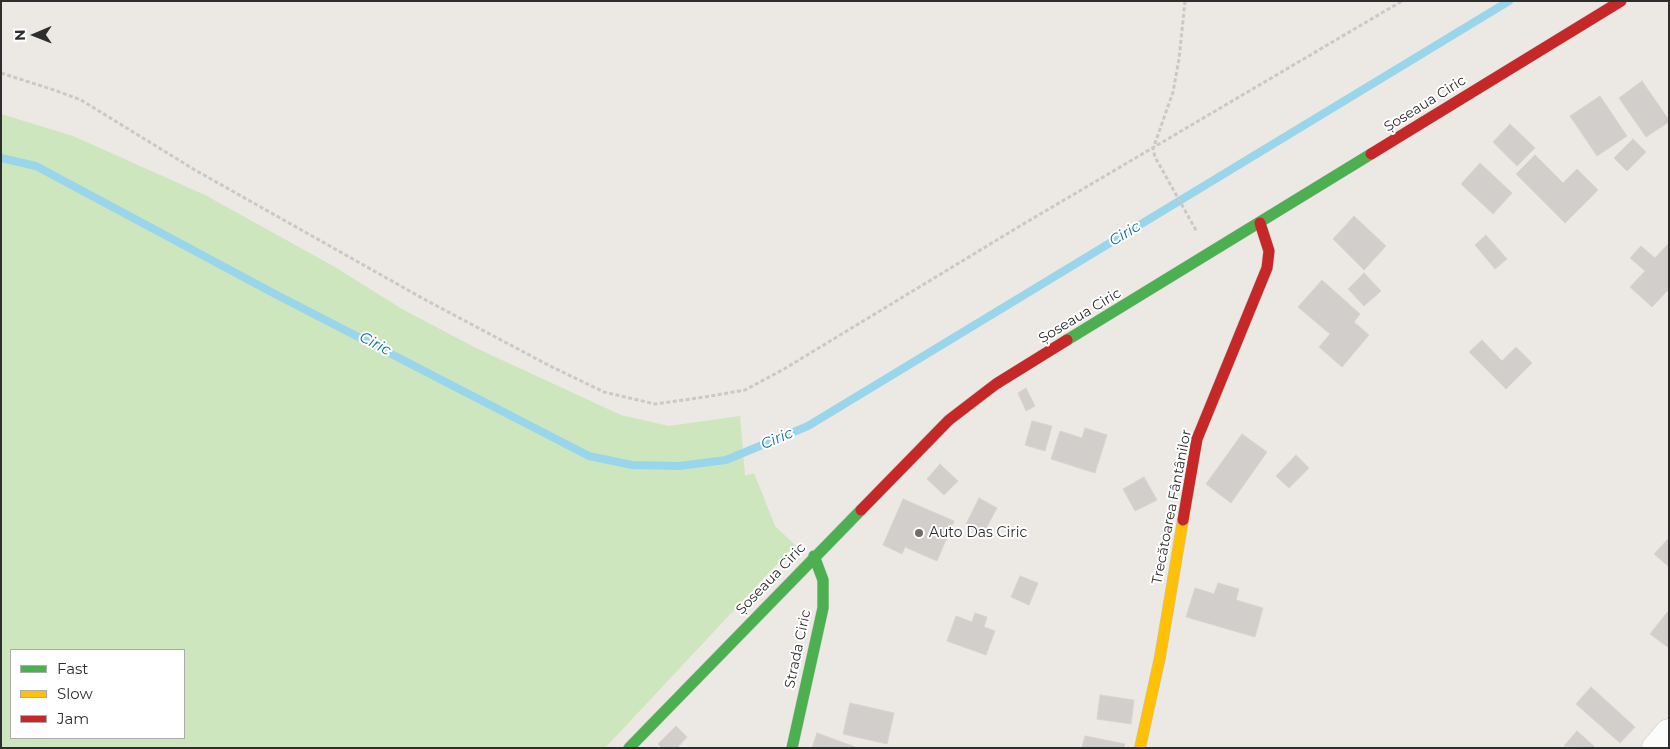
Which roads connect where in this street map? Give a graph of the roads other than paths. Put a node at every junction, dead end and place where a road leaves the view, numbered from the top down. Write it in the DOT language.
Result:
graph roads {
  1 [pos="1621,1"];
  2 [pos="1260,223"];
  3 [pos="814,556"];
  4 [pos="1669,733"];
  5 [pos="629,748"];
  6 [pos="792,748"];
  7 [pos="1140,748"];
  8 [pos="1656,748"];
  1 -- 2 [label="street, Șoseaua Ciric"];
  2 -- 3 [label="street, Șoseaua Ciric"];
  2 -- 7 [label="street, Trecătoarea Fântânilor"];
  3 -- 5 [label="street, Șoseaua Ciric"];
  3 -- 6 [label="street, Strada Ciric"];
  4 -- 8 [label="street"];
}
